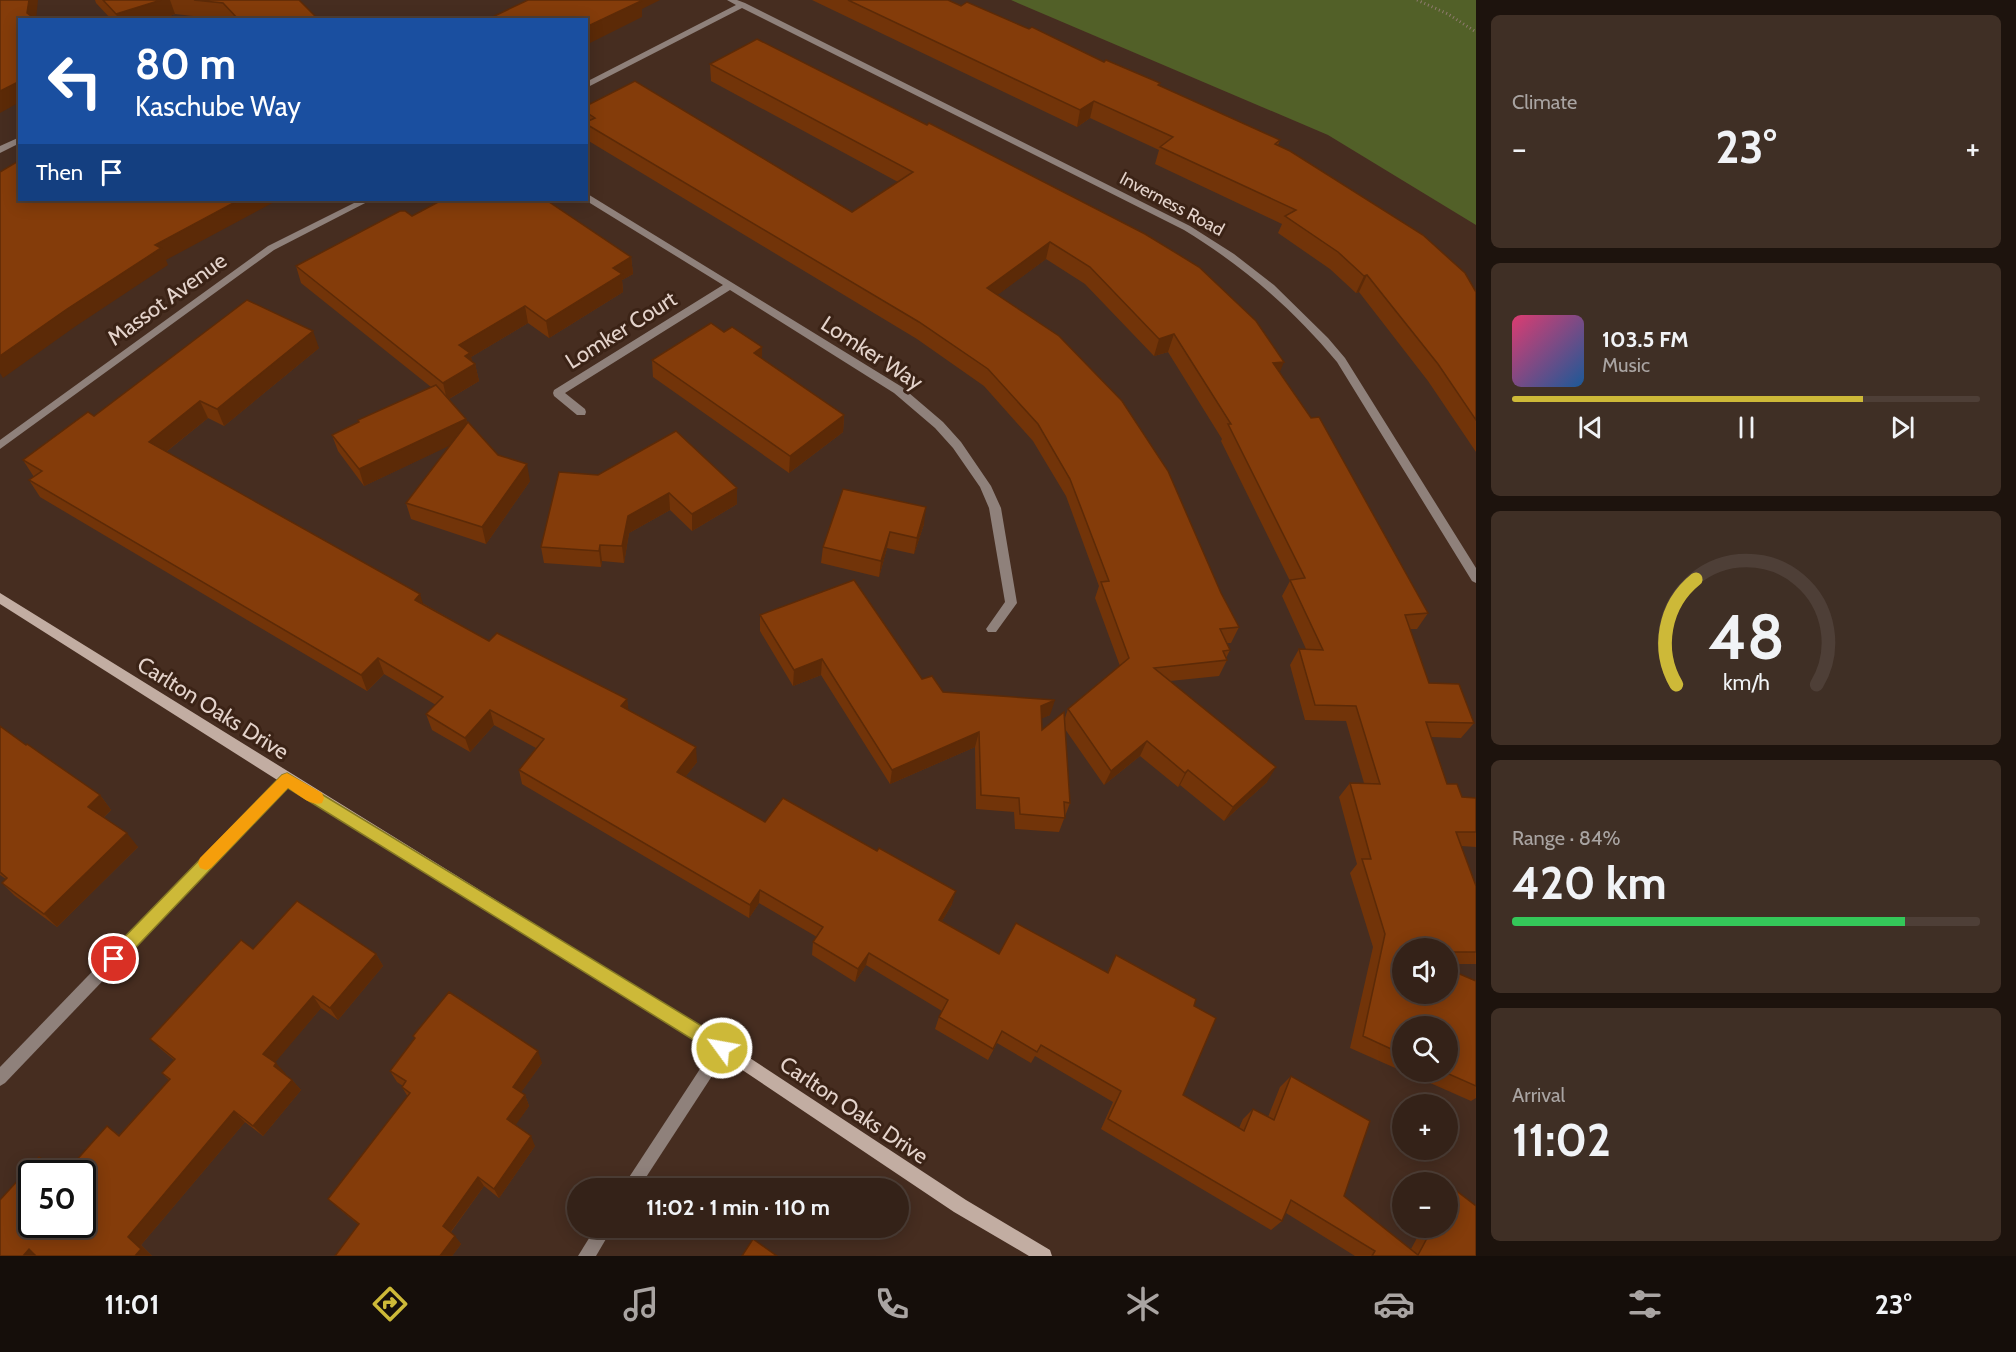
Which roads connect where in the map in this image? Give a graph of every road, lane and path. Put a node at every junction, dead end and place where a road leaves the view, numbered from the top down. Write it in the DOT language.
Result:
graph roads {
  1 [pos="731,0"];
  2 [pos="1417,0"];
  3 [pos="742,5"];
  4 [pos="1476,32"];
  5 [pos="588,85"];
  6 [pos="18,140"];
  7 [pos="0,150"];
  8 [pos="588,197"];
  9 [pos="364,201"];
  10 [pos="730,285"];
  11 [pos="581,412"];
  12 [pos="0,445"];
  13 [pos="1476,578"];
  14 [pos="0,598"];
  15 [pos="992,629"];
  16 [pos="287,779"];
  17 [pos="722,1048"];
  18 [pos="0,1078"];
  19 [pos="637,1178"];
  20 [pos="598,1238"];
  21 [pos="586,1256"];
  22 [pos="1044,1256"];
  1 -- 3 [label="street, Inverness Road"];
  2 -- 4 [label="path"];
  3 -- 5 [label="street"];
  3 -- 13 [label="street, Inverness Road"];
  6 -- 7 [label="street"];
  8 -- 10 [label="street, Lomker Way"];
  9 -- 12 [label="street, Massot Avenue"];
  10 -- 11 [label="street, Lomker Court"];
  10 -- 15 [label="street, Lomker Way"];
  14 -- 16 [label="main road, Carlton Oaks Drive"];
  16 -- 17 [label="main road, Carlton Oaks Drive"];
  16 -- 18 [label="street"];
  17 -- 19 [label="street"];
  17 -- 22 [label="main road, Carlton Oaks Drive"];
  20 -- 21 [label="street"];
}
